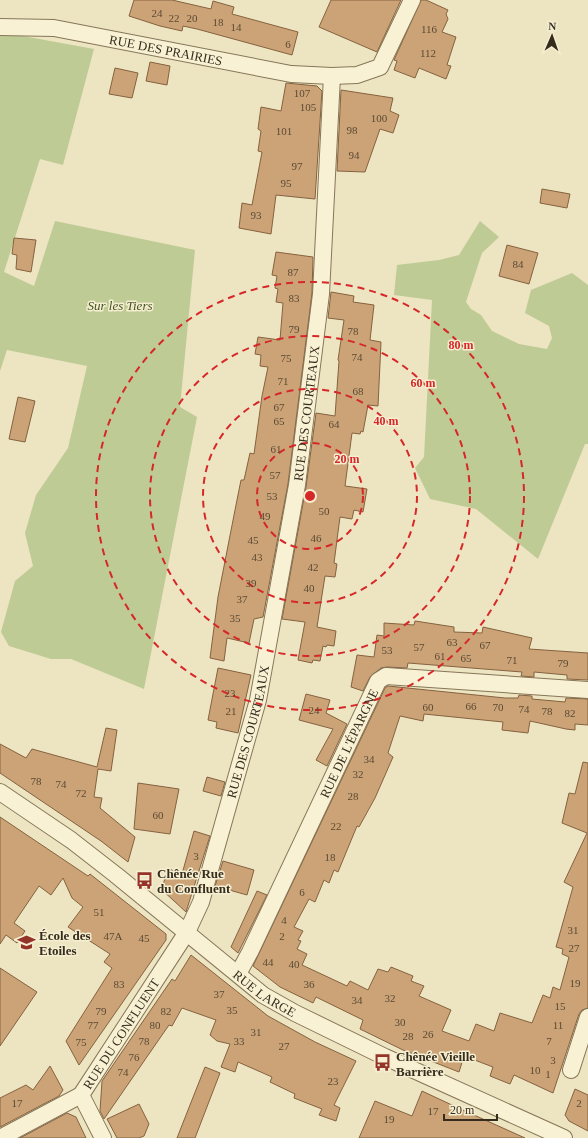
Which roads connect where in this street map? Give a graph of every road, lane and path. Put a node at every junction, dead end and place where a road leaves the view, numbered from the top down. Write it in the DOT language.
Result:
graph roads {
  1 [pos="412,0"];
  2 [pos="0,27"];
  3 [pos="332,76"];
  4 [pos="588,690"];
  5 [pos="0,792"];
  6 [pos="187,932"];
  7 [pos="238,974"];
  8 [pos="588,1017"];
  9 [pos="571,1070"];
  10 [pos="81,1095"];
  11 [pos="0,1138"];
  12 [pos="102,1138"];
  13 [pos="564,1138"];
  1 -- 3 [label="street"];
  2 -- 3 [label="street, RUE DES PRAIRIES"];
  3 -- 6 [label="street, RUE DES COURTEAUX"];
  4 -- 7 [label="street, RUE DE L'ÉPARGNE"];
  5 -- 6 [label="street, RUE LARGE"];
  6 -- 7 [label="street, RUE LARGE"];
  6 -- 10 [label="street, RUE DU CONFLUENT"];
  7 -- 13 [label="street, RUE LARGE"];
  8 -- 9 [label="street"];
  10 -- 11 [label="street"];
  10 -- 12 [label="street, RUE DU CONFLUENT"];
}
